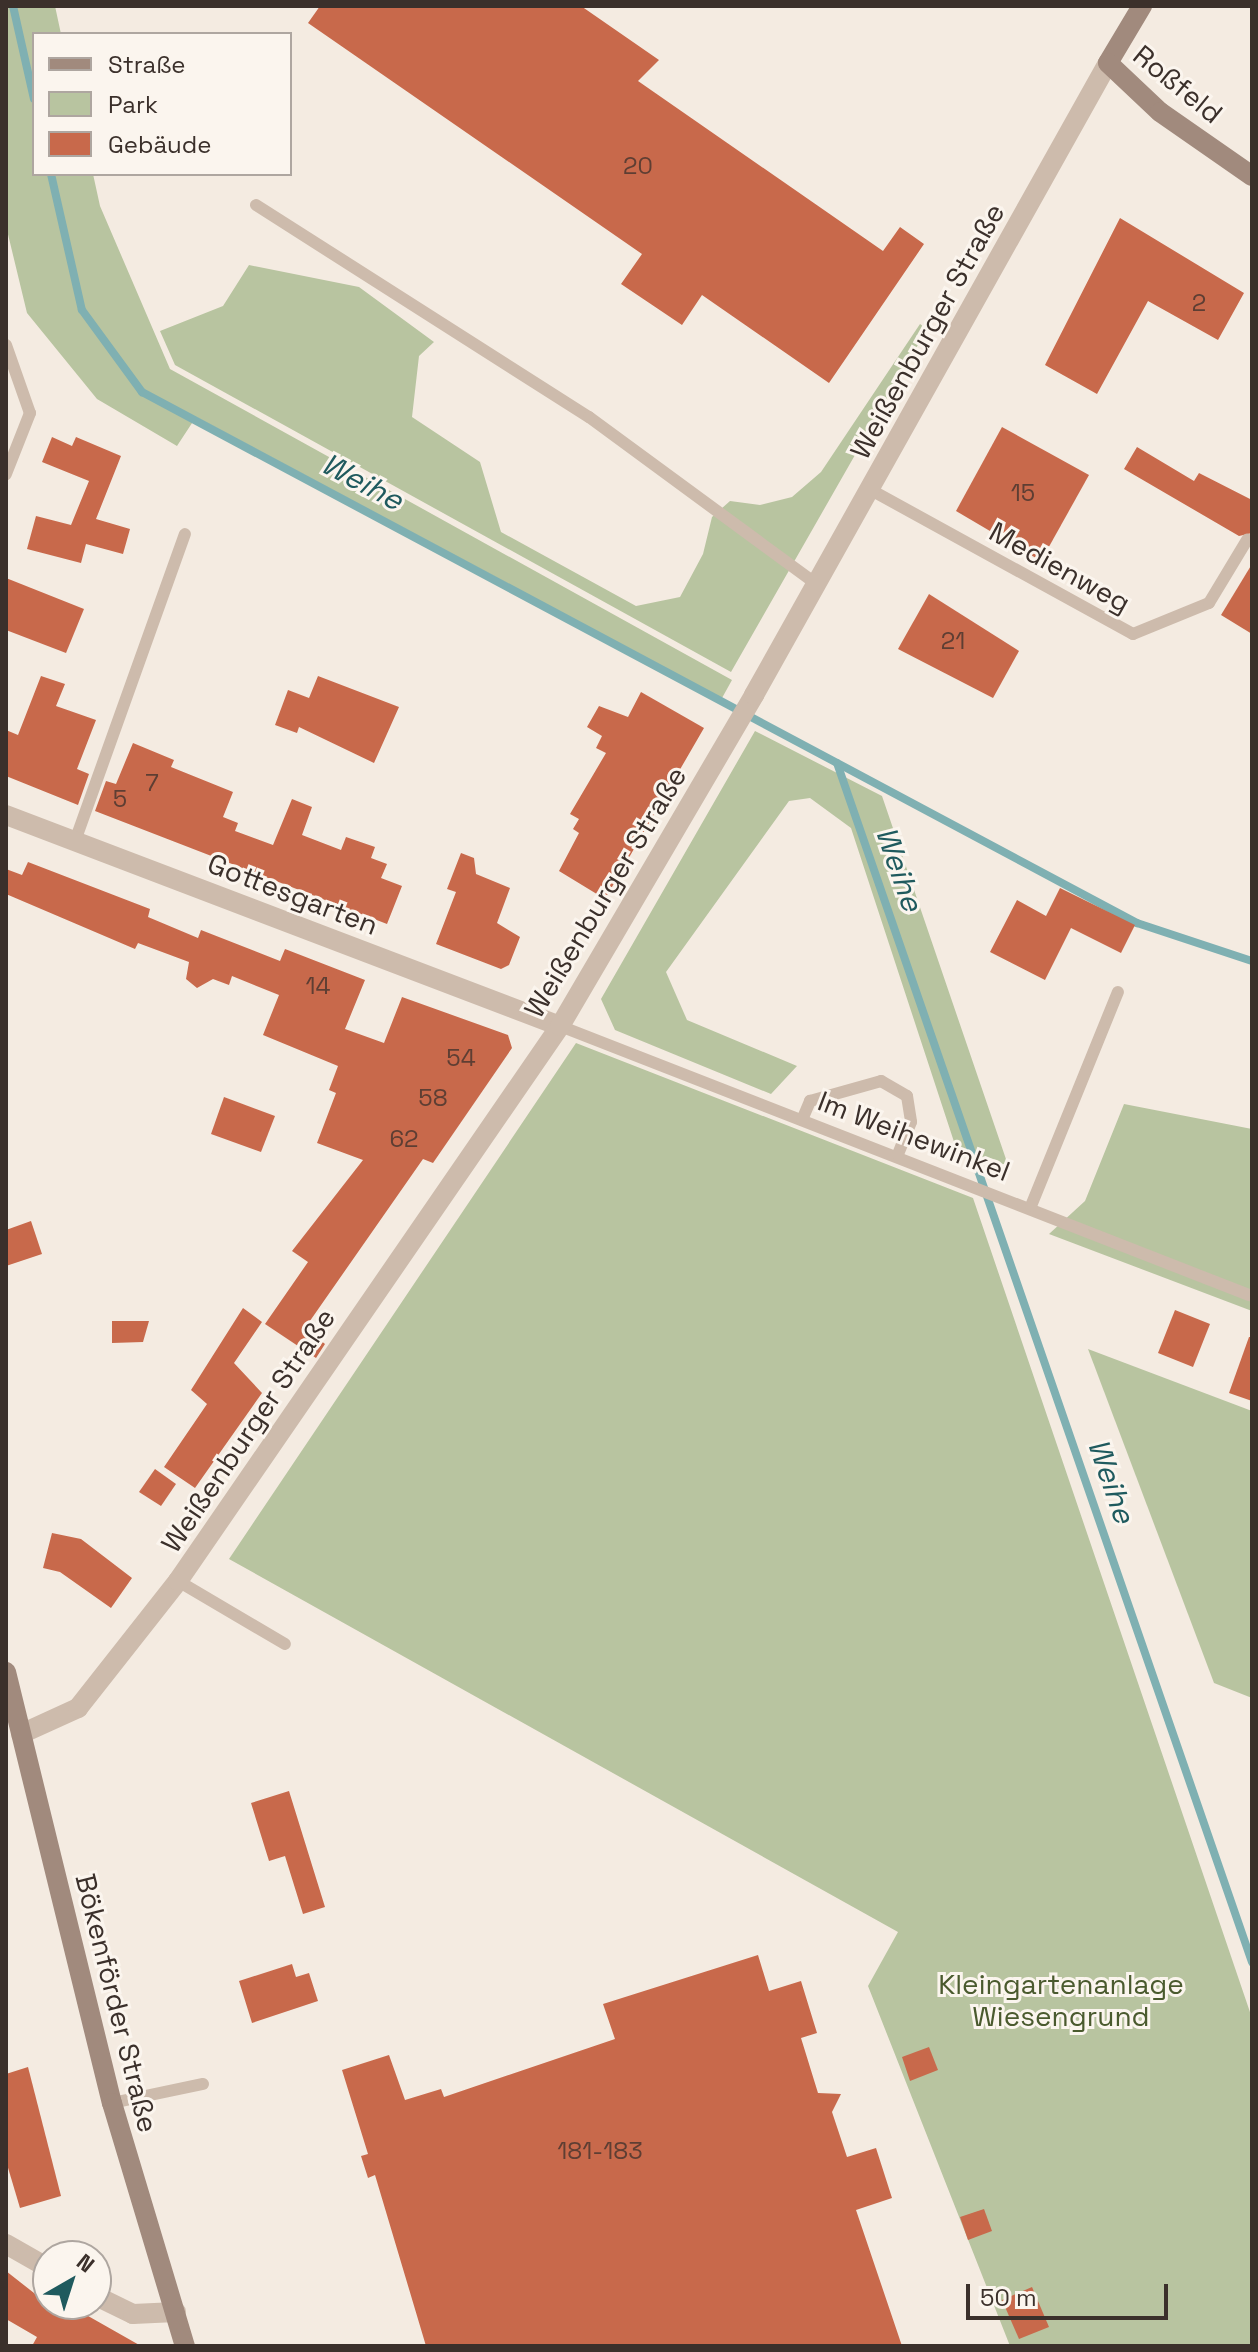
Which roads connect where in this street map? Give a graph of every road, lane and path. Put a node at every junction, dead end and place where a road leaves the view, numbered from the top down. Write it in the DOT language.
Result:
graph roads {
  1 [pos="1142,6"];
  2 [pos="1108,63"];
  3 [pos="1252,176"];
  4 [pos="256,205"];
  5 [pos="6,345"];
  6 [pos="6,474"];
  7 [pos="871,490"];
  8 [pos="185,534"];
  9 [pos="1247,540"];
  10 [pos="816,584"];
  11 [pos="6,815"];
  12 [pos="75,841"];
  13 [pos="1118,992"];
  14 [pos="560,1026"];
  15 [pos="802,1120"];
  16 [pos="898,1155"];
  17 [pos="1031,1206"];
  18 [pos="1249,1295"];
  19 [pos="178,1581"];
  20 [pos="285,1644"];
  21 [pos="6,1672"];
  22 [pos="21,1734"];
  23 [pos="203,2084"];
  24 [pos="112,2103"];
  25 [pos="6,2244"];
  26 [pos="32,2259"];
  27 [pos="112,2304"];
  28 [pos="176,2312"];
  29 [pos="185,2346"];
  1 -- 2 [label="street, Weißenburger Straße"];
  2 -- 3 [label="street, Roßfeld"];
  2 -- 7 [label="street, Weißenburger Straße"];
  4 -- 10 [label="lane"];
  5 -- 6 [label="lane"];
  7 -- 9 [label="lane, Medienweg"];
  7 -- 10 [label="street, Weißenburger Straße"];
  8 -- 12 [label="lane"];
  10 -- 14 [label="street, Weißenburger Straße"];
  11 -- 12 [label="street, Gottesgarten"];
  12 -- 14 [label="street, Gottesgarten"];
  13 -- 17 [label="lane"];
  14 -- 15 [label="lane, Im Weihewinkel"];
  14 -- 19 [label="street, Weißenburger Straße"];
  15 -- 16 [label="lane, Im Weihewinkel"];
  15 -- 16 [label="lane"];
  16 -- 17 [label="lane, Im Weihewinkel"];
  17 -- 18 [label="lane, Im Weihewinkel"];
  19 -- 20 [label="lane"];
  19 -- 22 [label="street, Weißenburger Straße"];
  21 -- 22 [label="street, Bökenförder Straße"];
  22 -- 24 [label="street, Bökenförder Straße"];
  23 -- 24 [label="lane"];
  24 -- 28 [label="street, Bökenförder Straße"];
  25 -- 26 [label="street"];
  27 -- 28 [label="street"];
  28 -- 29 [label="street, Bökenförder Straße"];
}
